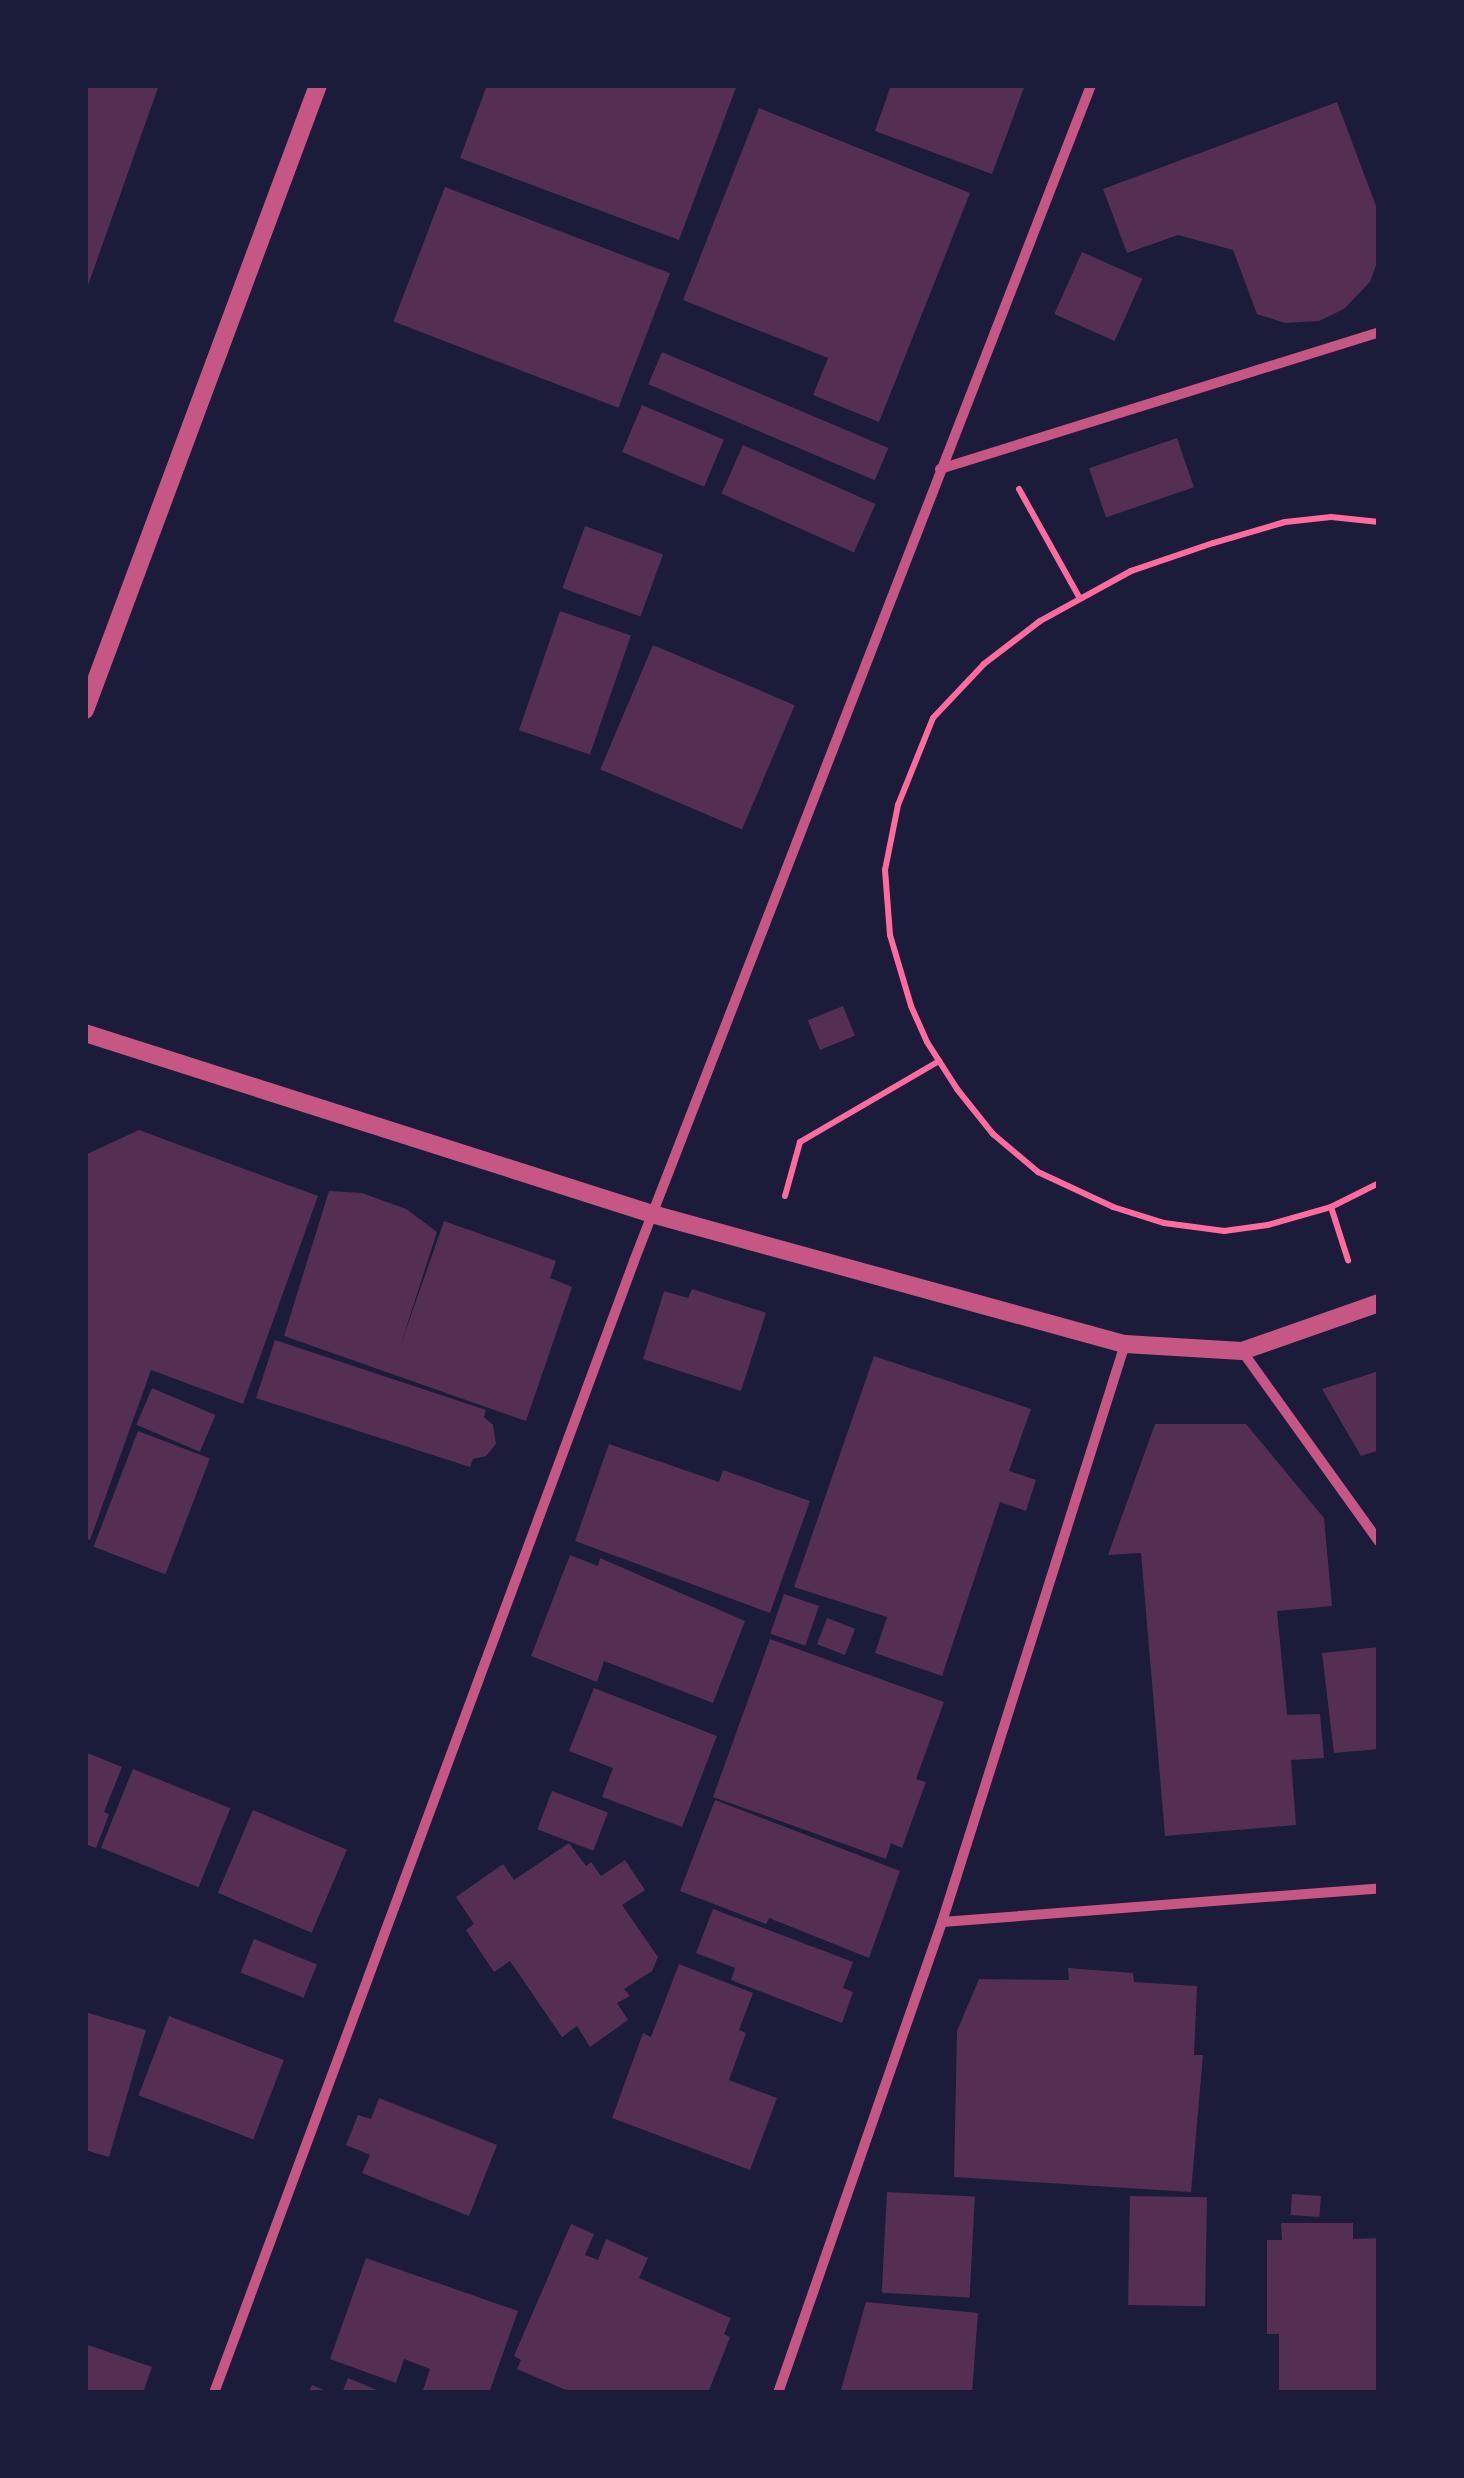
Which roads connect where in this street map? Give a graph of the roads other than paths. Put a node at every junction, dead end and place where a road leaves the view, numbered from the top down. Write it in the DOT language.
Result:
graph roads {
  1 [pos="318,85"];
  2 [pos="1091,85"];
  3 [pos="1379,332"];
  4 [pos="940,469"];
  5 [pos="85,710"];
  6 [pos="85,1033"];
  7 [pos="652,1214"];
  8 [pos="1379,1303"];
  9 [pos="1125,1344"];
  10 [pos="1242,1351"];
  11 [pos="1379,1542"];
  12 [pos="1379,1888"];
  13 [pos="942,1922"];
  14 [pos="214,2393"];
  15 [pos="778,2393"];
  1 -- 5 [label="street"];
  2 -- 4 [label="street"];
  3 -- 4 [label="street"];
  4 -- 7 [label="street"];
  6 -- 7 [label="street"];
  7 -- 9 [label="street"];
  7 -- 14 [label="street"];
  8 -- 10 [label="street"];
  9 -- 10 [label="street"];
  9 -- 13 [label="street"];
  10 -- 11 [label="street"];
  12 -- 13 [label="street"];
  13 -- 15 [label="street"];
}
